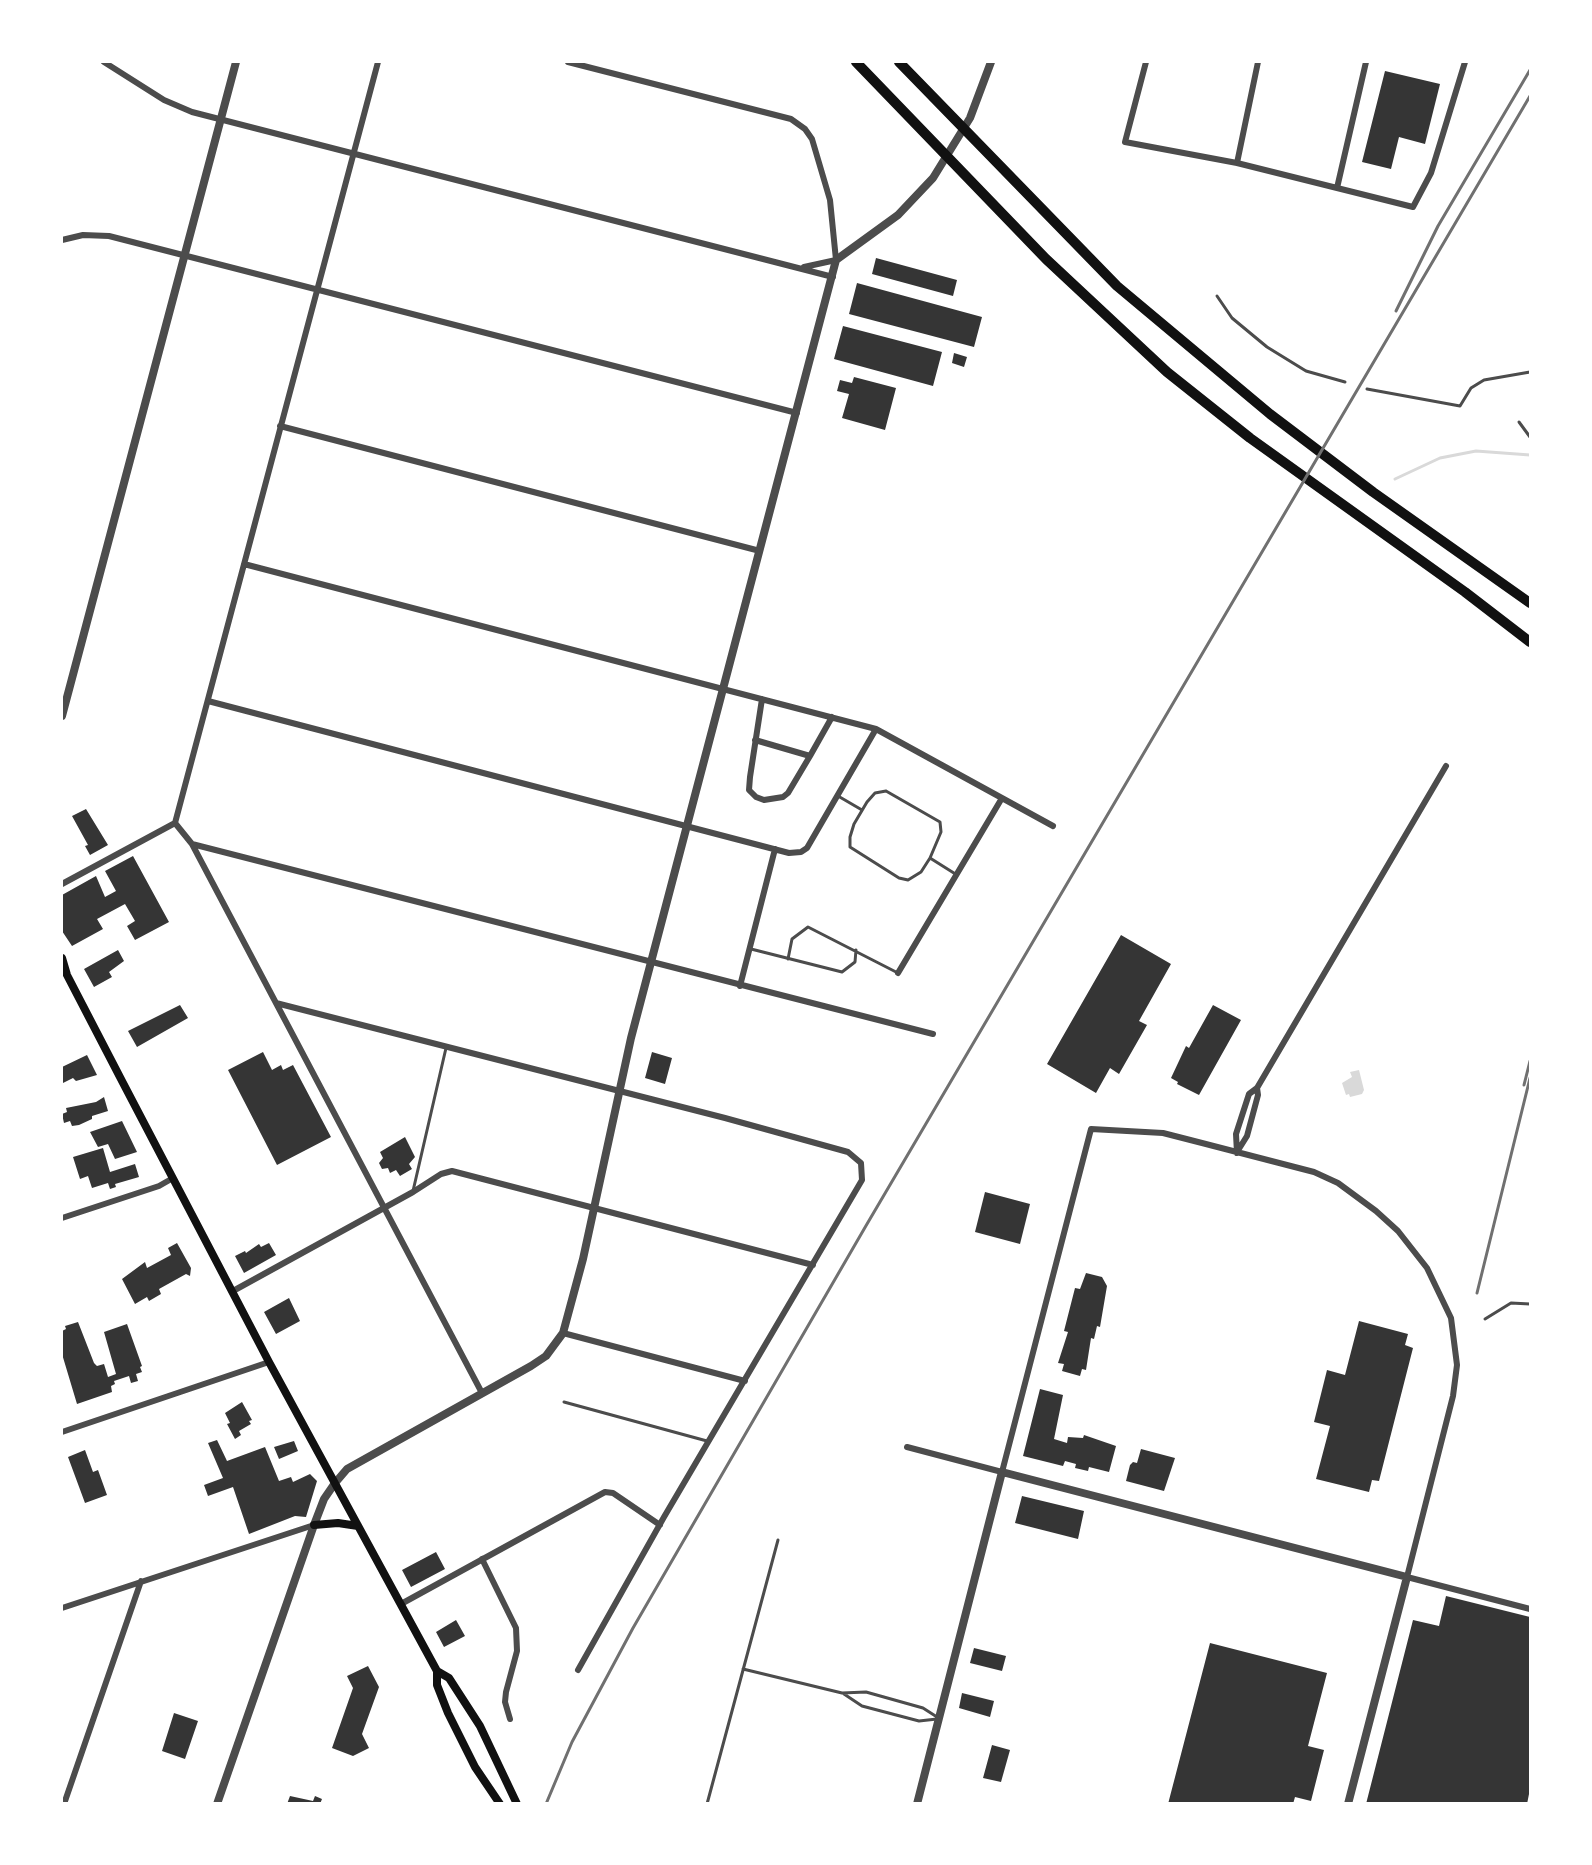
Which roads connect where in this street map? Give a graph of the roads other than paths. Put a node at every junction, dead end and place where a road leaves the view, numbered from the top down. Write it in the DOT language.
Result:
graph roads {
  1 [pos="104,62"];
  2 [pos="236,62"];
  3 [pos="378,62"];
  4 [pos="568,62"];
  5 [pos="899,62"];
  6 [pos="991,62"];
  7 [pos="1146,62"];
  8 [pos="1258,62"];
  9 [pos="1366,62"];
  10 [pos="1465,62"];
  11 [pos="857,63"];
  12 [pos="221,118"];
  13 [pos="354,153"];
  14 [pos="1237,163"];
  15 [pos="1337,188"];
  16 [pos="62,240"];
  17 [pos="185,254"];
  18 [pos="836,260"];
  19 [pos="802,268"];
  20 [pos="833,277"];
  21 [pos="317,289"];
  22 [pos="1217,296"];
  23 [pos="1530,372"];
  24 [pos="1345,382"];
  25 [pos="1367,389"];
  26 [pos="796,413"];
  27 [pos="1519,422"];
  28 [pos="280,426"];
  29 [pos="1530,437"];
  30 [pos="760,551"];
  31 [pos="244,564"];
  32 [pos="1530,603"];
  33 [pos="1530,642"];
  34 [pos="723,690"];
  35 [pos="762,699"];
  36 [pos="208,701"];
  37 [pos="62,716"];
  38 [pos="832,717"];
  39 [pos="876,729"];
  40 [pos="755,740"];
  41 [pos="810,756"];
  42 [pos="1446,766"];
  43 [pos="837,796"];
  44 [pos="1002,798"];
  45 [pos="862,810"];
  46 [pos="175,823"];
  47 [pos="688,825"];
  48 [pos="1053,826"];
  49 [pos="192,844"];
  50 [pos="775,849"];
  51 [pos="930,858"];
  52 [pos="957,875"];
  53 [pos="62,884"];
  54 [pos="751,949"];
  55 [pos="856,951"];
  56 [pos="62,958"];
  57 [pos="788,959"];
  58 [pos="651,961"];
  59 [pos="64,972"];
  60 [pos="898,973"];
  61 [pos="740,986"];
  62 [pos="276,1003"];
  63 [pos="933,1034"];
  64 [pos="447,1047"];
  65 [pos="1257,1088"];
  66 [pos="618,1092"];
  67 [pos="1237,1153"];
  68 [pos="173,1179"];
  69 [pos="413,1192"];
  70 [pos="384,1207"];
  71 [pos="593,1209"];
  72 [pos="62,1218"];
  73 [pos="813,1265"];
  74 [pos="233,1291"];
  75 [pos="1530,1304"];
  76 [pos="1485,1319"];
  77 [pos="563,1334"];
  78 [pos="269,1362"];
  79 [pos="745,1381"];
  80 [pos="482,1393"];
  81 [pos="564,1402"];
  82 [pos="62,1432"];
  83 [pos="709,1441"];
  84 [pos="907,1447"];
  85 [pos="1002,1472"];
  86 [pos="335,1483"];
  87 [pos="314,1525"];
  88 [pos="660,1525"];
  89 [pos="358,1526"];
  90 [pos="778,1540"];
  91 [pos="483,1558"];
  92 [pos="1407,1577"];
  93 [pos="141,1581"];
  94 [pos="401,1604"];
  95 [pos="62,1608"];
  96 [pos="1530,1609"];
  97 [pos="743,1669"];
  98 [pos="578,1670"];
  99 [pos="436,1671"];
  100 [pos="842,1694"];
  101 [pos="510,1719"];
  102 [pos="939,1719"];
  103 [pos="64,1803"];
  104 [pos="217,1803"];
  105 [pos="500,1803"];
  106 [pos="517,1803"];
  107 [pos="707,1803"];
  108 [pos="916,1803"];
  109 [pos="1348,1803"];
  1 -- 12 [label="street"];
  2 -- 12 [label="street"];
  3 -- 13 [label="street"];
  4 -- 18 [label="street"];
  5 -- 32 [label="highway"];
  6 -- 18 [label="street"];
  7 -- 14 [label="street"];
  8 -- 14 [label="street"];
  9 -- 15 [label="street"];
  10 -- 15 [label="street"];
  11 -- 33 [label="highway"];
  12 -- 13 [label="street"];
  12 -- 17 [label="street"];
  13 -- 19 [label="street"];
  13 -- 21 [label="street"];
  14 -- 15 [label="street"];
  16 -- 17 [label="street"];
  17 -- 21 [label="street"];
  17 -- 37 [label="street"];
  18 -- 19 [label="street"];
  18 -- 20 [label="street"];
  19 -- 20 [label="street"];
  20 -- 26 [label="street"];
  21 -- 26 [label="street"];
  21 -- 28 [label="street"];
  22 -- 24 [label="lane"];
  23 -- 25 [label="lane"];
  26 -- 30 [label="street"];
  27 -- 29 [label="lane"];
  28 -- 30 [label="street"];
  28 -- 31 [label="street"];
  30 -- 34 [label="street"];
  31 -- 34 [label="street"];
  31 -- 36 [label="street"];
  34 -- 35 [label="street"];
  34 -- 47 [label="street"];
  35 -- 38 [label="street"];
  35 -- 40 [label="street"];
  36 -- 46 [label="street"];
  36 -- 47 [label="street"];
  38 -- 39 [label="street"];
  38 -- 41 [label="street"];
  39 -- 43 [label="street"];
  39 -- 44 [label="street"];
  40 -- 41 [label="street"];
  40 -- 41 [label="street"];
  42 -- 65 [label="street"];
  43 -- 45 [label="lane"];
  43 -- 50 [label="street"];
  44 -- 48 [label="street"];
  44 -- 52 [label="street"];
  45 -- 51 [label="lane"];
  45 -- 51 [label="lane"];
  46 -- 49 [label="street"];
  46 -- 53 [label="street"];
  47 -- 50 [label="street"];
  47 -- 58 [label="street"];
  49 -- 58 [label="street"];
  49 -- 62 [label="street"];
  50 -- 54 [label="street"];
  51 -- 52 [label="lane"];
  52 -- 60 [label="street"];
  54 -- 57 [label="lane"];
  54 -- 61 [label="street"];
  55 -- 57 [label="lane"];
  55 -- 57 [label="lane"];
  55 -- 60 [label="lane"];
  56 -- 59 [label="main road"];
  58 -- 61 [label="street"];
  58 -- 66 [label="street"];
  59 -- 68 [label="main road"];
  61 -- 63 [label="street"];
  62 -- 64 [label="street"];
  62 -- 70 [label="street"];
  64 -- 66 [label="street"];
  64 -- 69 [label="lane"];
  65 -- 67 [label="street"];
  65 -- 67 [label="street"];
  66 -- 71 [label="street"];
  66 -- 73 [label="street"];
  67 -- 85 [label="street"];
  67 -- 92 [label="street"];
  68 -- 72 [label="street"];
  68 -- 74 [label="main road"];
  69 -- 70 [label="street"];
  69 -- 71 [label="street"];
  70 -- 74 [label="street"];
  70 -- 80 [label="street"];
  71 -- 73 [label="street"];
  71 -- 77 [label="street"];
  73 -- 79 [label="street"];
  74 -- 78 [label="main road"];
  75 -- 76 [label="lane"];
  77 -- 79 [label="street"];
  77 -- 80 [label="street"];
  78 -- 82 [label="street"];
  78 -- 86 [label="main road"];
  79 -- 83 [label="street"];
  80 -- 86 [label="street"];
  81 -- 83 [label="lane"];
  83 -- 88 [label="street"];
  84 -- 85 [label="street"];
  85 -- 92 [label="street"];
  85 -- 102 [label="street"];
  86 -- 87 [label="street"];
  86 -- 89 [label="main road"];
  87 -- 89 [label="main road"];
  87 -- 93 [label="street"];
  87 -- 104 [label="street"];
  88 -- 91 [label="street"];
  88 -- 98 [label="street"];
  89 -- 94 [label="main road"];
  90 -- 97 [label="lane"];
  91 -- 94 [label="street"];
  91 -- 101 [label="street"];
  92 -- 96 [label="street"];
  92 -- 109 [label="street"];
  93 -- 95 [label="street"];
  93 -- 103 [label="street"];
  94 -- 99 [label="main road"];
  97 -- 100 [label="lane"];
  97 -- 107 [label="lane"];
  99 -- 105 [label="main road"];
  99 -- 106 [label="main road"];
  100 -- 102 [label="lane"];
  100 -- 102 [label="lane"];
  102 -- 108 [label="street"];
}
